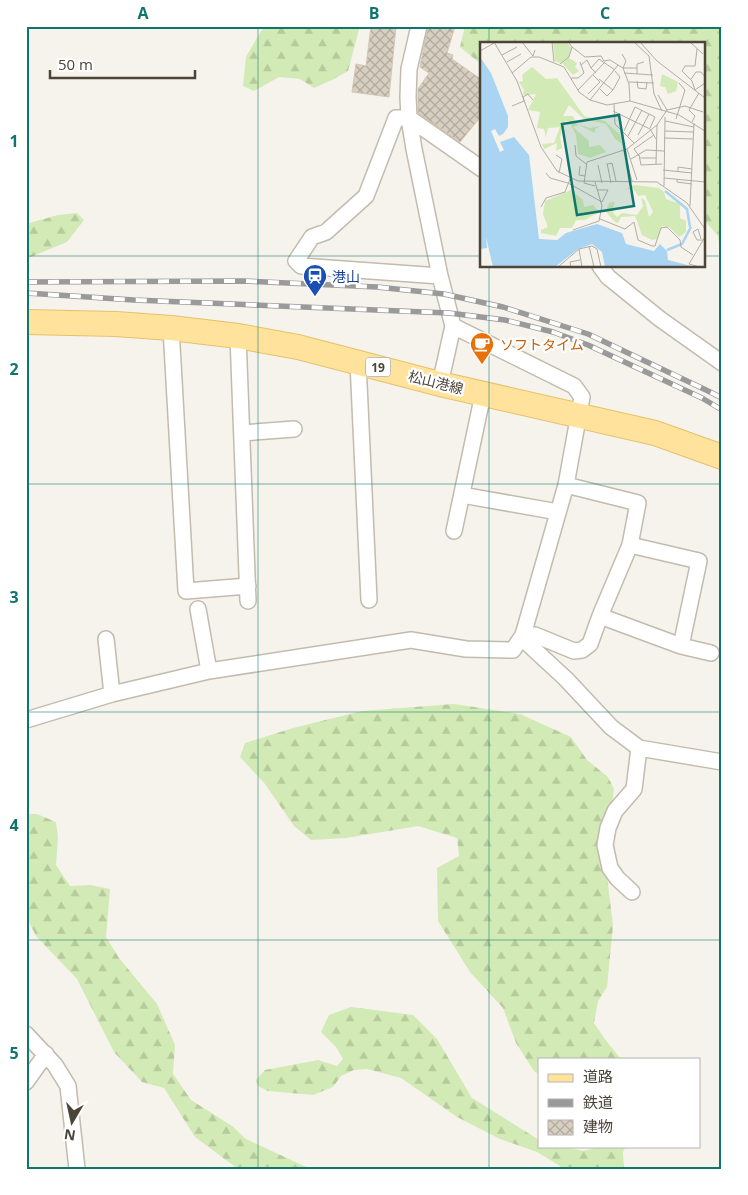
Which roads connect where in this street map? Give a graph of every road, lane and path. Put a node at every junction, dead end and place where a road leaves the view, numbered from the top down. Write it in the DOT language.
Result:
graph roads {
  1 [pos="419,26"];
  2 [pos="409,118"];
  3 [pos="480,168"];
  4 [pos="601,268"];
  5 [pos="440,276"];
  6 [pos="26,322"];
  7 [pos="453,326"];
  8 [pos="171,328"];
  9 [pos="238,336"];
  10 [pos="358,362"];
  11 [pos="722,363"];
  12 [pos="440,384"];
  13 [pos="483,394"];
  14 [pos="580,417"];
  15 [pos="294,430"];
  16 [pos="242,433"];
  17 [pos="722,457"];
  18 [pos="566,485"];
  19 [pos="462,495"];
  20 [pos="558,512"];
  21 [pos="454,531"];
  22 [pos="630,545"];
  23 [pos="370,600"];
  24 [pos="198,609"];
  25 [pos="600,616"];
  26 [pos="523,635"];
  27 [pos="106,639"];
  28 [pos="681,646"];
  29 [pos="711,653"];
  30 [pos="209,671"];
  31 [pos="112,694"];
  32 [pos="26,720"];
  33 [pos="639,748"];
  34 [pos="722,762"];
  35 [pos="632,892"];
  36 [pos="26,1034"];
  37 [pos="46,1054"];
  38 [pos="26,1082"];
  39 [pos="77,1169"];
  1 -- 2 [label="street"];
  2 -- 3 [label="street"];
  2 -- 5 [label="street"];
  2 -- 5 [label="street"];
  4 -- 11 [label="street"];
  5 -- 7 [label="street"];
  6 -- 8 [label="main road, 松山港線 / 19"];
  7 -- 12 [label="street"];
  7 -- 14 [label="street"];
  8 -- 9 [label="main road, 松山港線 / 19"];
  8 -- 16 [label="street"];
  9 -- 10 [label="main road, 松山港線 / 19"];
  9 -- 16 [label="street"];
  10 -- 12 [label="main road, 松山港線 / 19"];
  10 -- 23 [label="street"];
  12 -- 13 [label="main road, 松山港線 / 19"];
  13 -- 14 [label="main road, 松山港線 / 19"];
  13 -- 19 [label="street"];
  14 -- 17 [label="main road, 松山港線 / 19"];
  14 -- 18 [label="street"];
  15 -- 16 [label="street"];
  18 -- 20 [label="street"];
  18 -- 22 [label="street"];
  19 -- 20 [label="street"];
  19 -- 21 [label="street"];
  20 -- 26 [label="street"];
  22 -- 25 [label="street"];
  22 -- 28 [label="street"];
  24 -- 30 [label="street"];
  25 -- 26 [label="street"];
  25 -- 28 [label="street"];
  26 -- 30 [label="street"];
  26 -- 33 [label="street"];
  27 -- 31 [label="street"];
  28 -- 29 [label="street"];
  30 -- 31 [label="street"];
  31 -- 32 [label="street"];
  33 -- 34 [label="street"];
  33 -- 35 [label="street"];
  36 -- 37 [label="street"];
  37 -- 38 [label="street"];
  37 -- 39 [label="street"];
}
